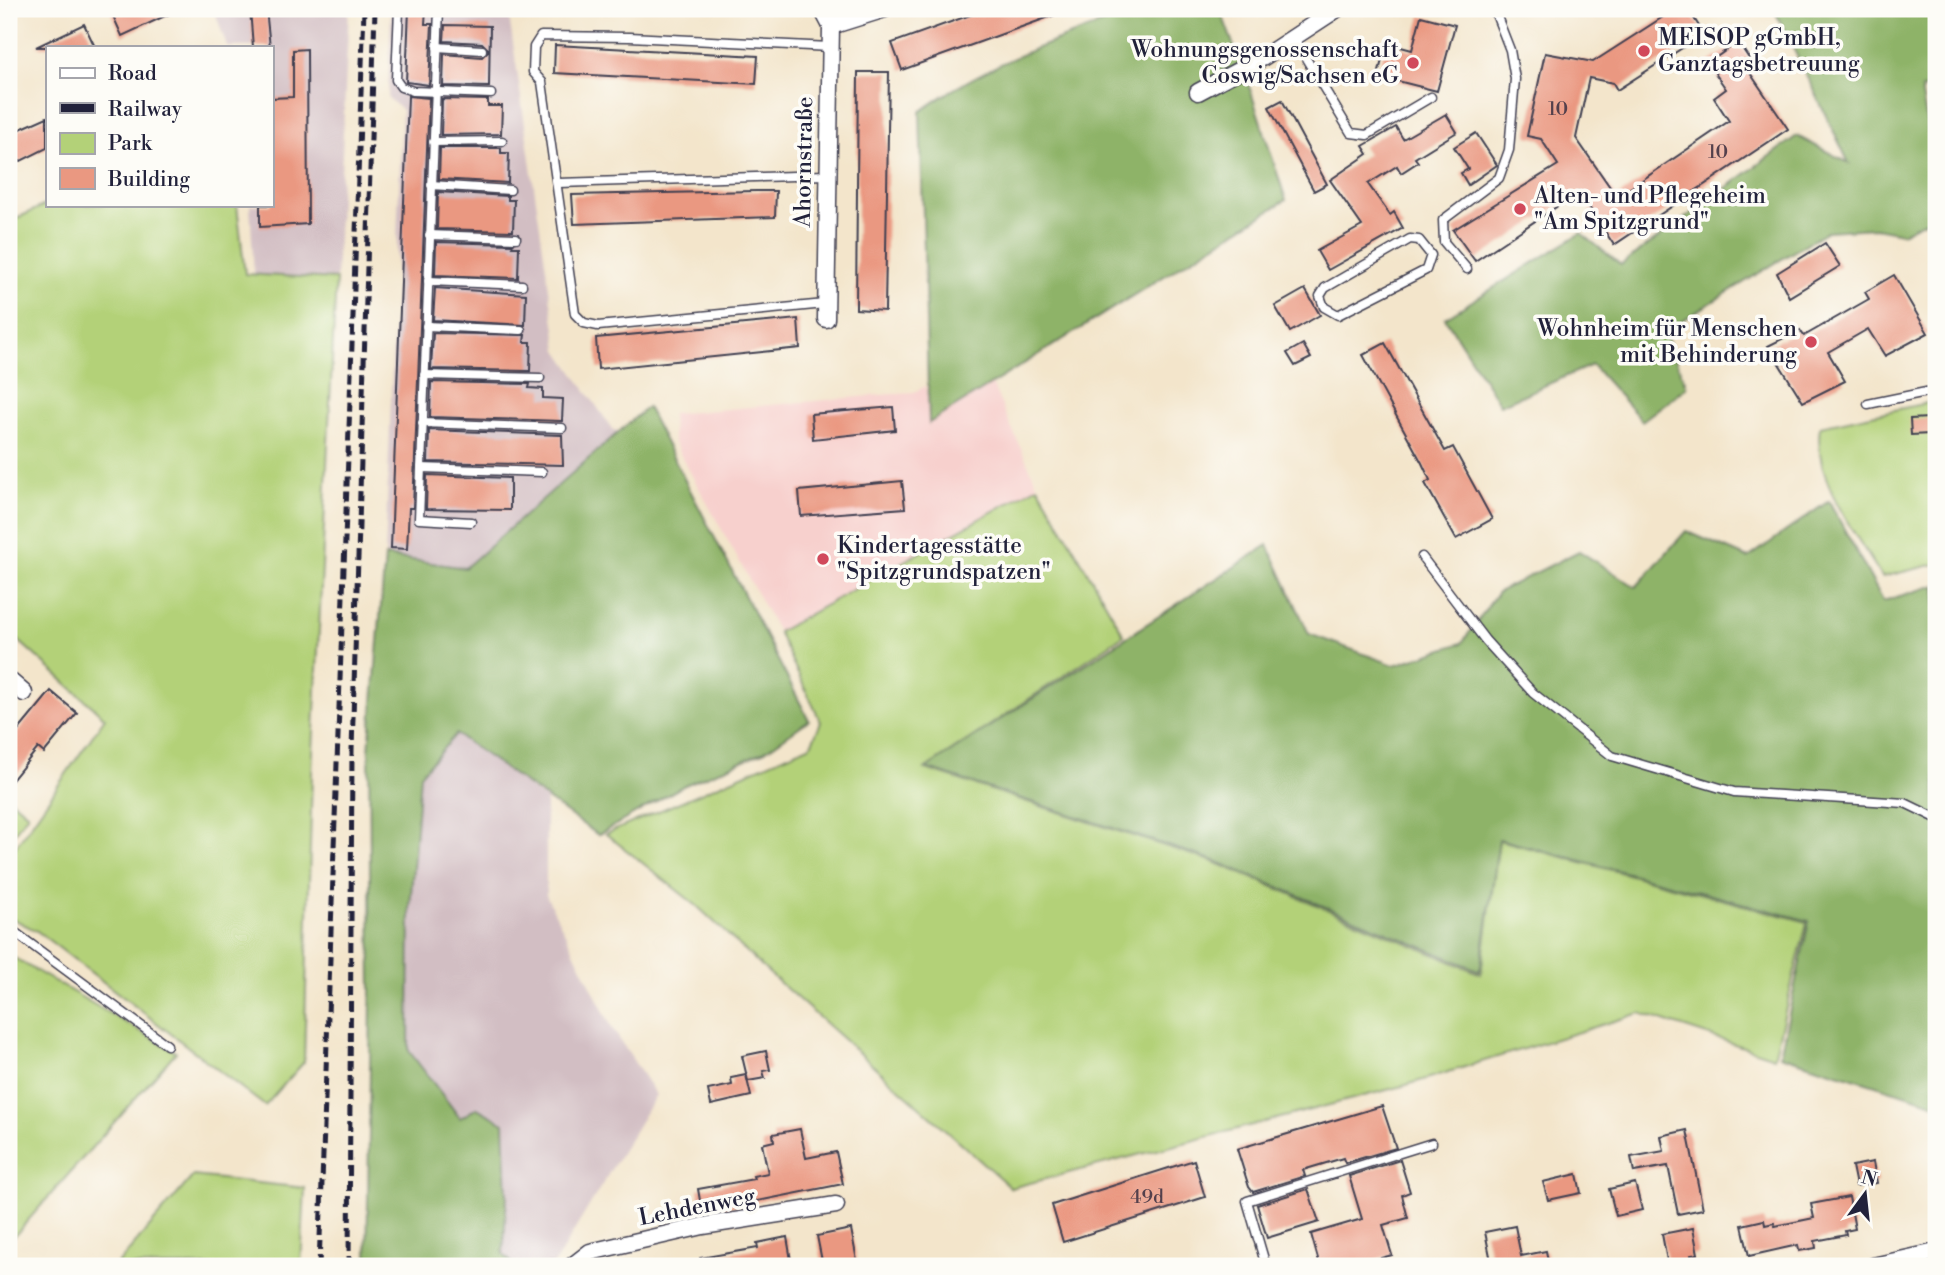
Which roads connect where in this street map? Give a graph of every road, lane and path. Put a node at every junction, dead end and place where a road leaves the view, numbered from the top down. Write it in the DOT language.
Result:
graph roads {
  1 [pos="398,9"];
  2 [pos="439,9"];
  3 [pos="822,9"];
  4 [pos="885,9"];
  5 [pos="1337,9"];
  6 [pos="1494,9"];
  7 [pos="831,26"];
  8 [pos="1293,37"];
  9 [pos="437,47"];
  10 [pos="830,47"];
  11 [pos="482,50"];
  12 [pos="1198,92"];
  13 [pos="435,93"];
  14 [pos="491,94"];
  15 [pos="1431,97"];
  16 [pos="502,141"];
  17 [pos="433,142"];
  18 [pos="826,175"];
  19 [pos="558,183"];
  20 [pos="431,185"];
  21 [pos="510,190"];
  22 [pos="429,235"];
  23 [pos="1443,237"];
  24 [pos="516,239"];
  25 [pos="1427,246"];
  26 [pos="1466,269"];
  27 [pos="428,281"];
  28 [pos="522,285"];
  29 [pos="825,312"];
  30 [pos="426,327"];
  31 [pos="521,330"];
  32 [pos="424,375"];
  33 [pos="540,378"];
  34 [pos="1936,390"];
  35 [pos="1868,404"];
  36 [pos="422,423"];
  37 [pos="562,428"];
  38 [pos="421,468"];
  39 [pos="542,472"];
  40 [pos="471,522"];
  41 [pos="1422,557"];
  42 [pos="9,680"];
  43 [pos="24,693"];
  44 [pos="1936,818"];
  45 [pos="9,928"];
  46 [pos="167,1045"];
  47 [pos="1432,1143"];
  48 [pos="836,1205"];
  49 [pos="1936,1252"];
  50 [pos="572,1266"];
  51 [pos="1266,1266"];
  52 [pos="1873,1266"];
  1 -- 13 [label="lane"];
  2 -- 9 [label="lane"];
  3 -- 7 [label="street"];
  4 -- 7 [label="street"];
  5 -- 8 [label="street"];
  6 -- 23 [label="lane"];
  7 -- 10 [label="street, Ahornstraße"];
  8 -- 12 [label="street"];
  8 -- 15 [label="lane"];
  9 -- 11 [label="lane"];
  9 -- 13 [label="lane"];
  10 -- 18 [label="street, Ahornstraße"];
  10 -- 19 [label="lane"];
  13 -- 14 [label="lane"];
  13 -- 17 [label="lane"];
  16 -- 17 [label="lane"];
  17 -- 20 [label="lane"];
  18 -- 19 [label="lane"];
  18 -- 29 [label="street, Ahornstraße"];
  19 -- 29 [label="lane"];
  20 -- 21 [label="lane"];
  20 -- 22 [label="lane"];
  22 -- 24 [label="lane"];
  22 -- 27 [label="lane"];
  23 -- 25 [label="lane"];
  23 -- 26 [label="lane"];
  25 -- 25 [label="lane"];
  27 -- 28 [label="lane"];
  27 -- 30 [label="lane"];
  30 -- 31 [label="lane"];
  30 -- 32 [label="lane"];
  32 -- 33 [label="lane"];
  32 -- 36 [label="lane"];
  34 -- 35 [label="lane"];
  36 -- 37 [label="lane"];
  36 -- 38 [label="lane"];
  38 -- 39 [label="lane"];
  38 -- 40 [label="lane"];
  41 -- 44 [label="lane"];
  42 -- 43 [label="street"];
  45 -- 46 [label="lane"];
  47 -- 51 [label="lane"];
  48 -- 50 [label="street, Lehdenweg"];
  49 -- 52 [label="street"];
}
